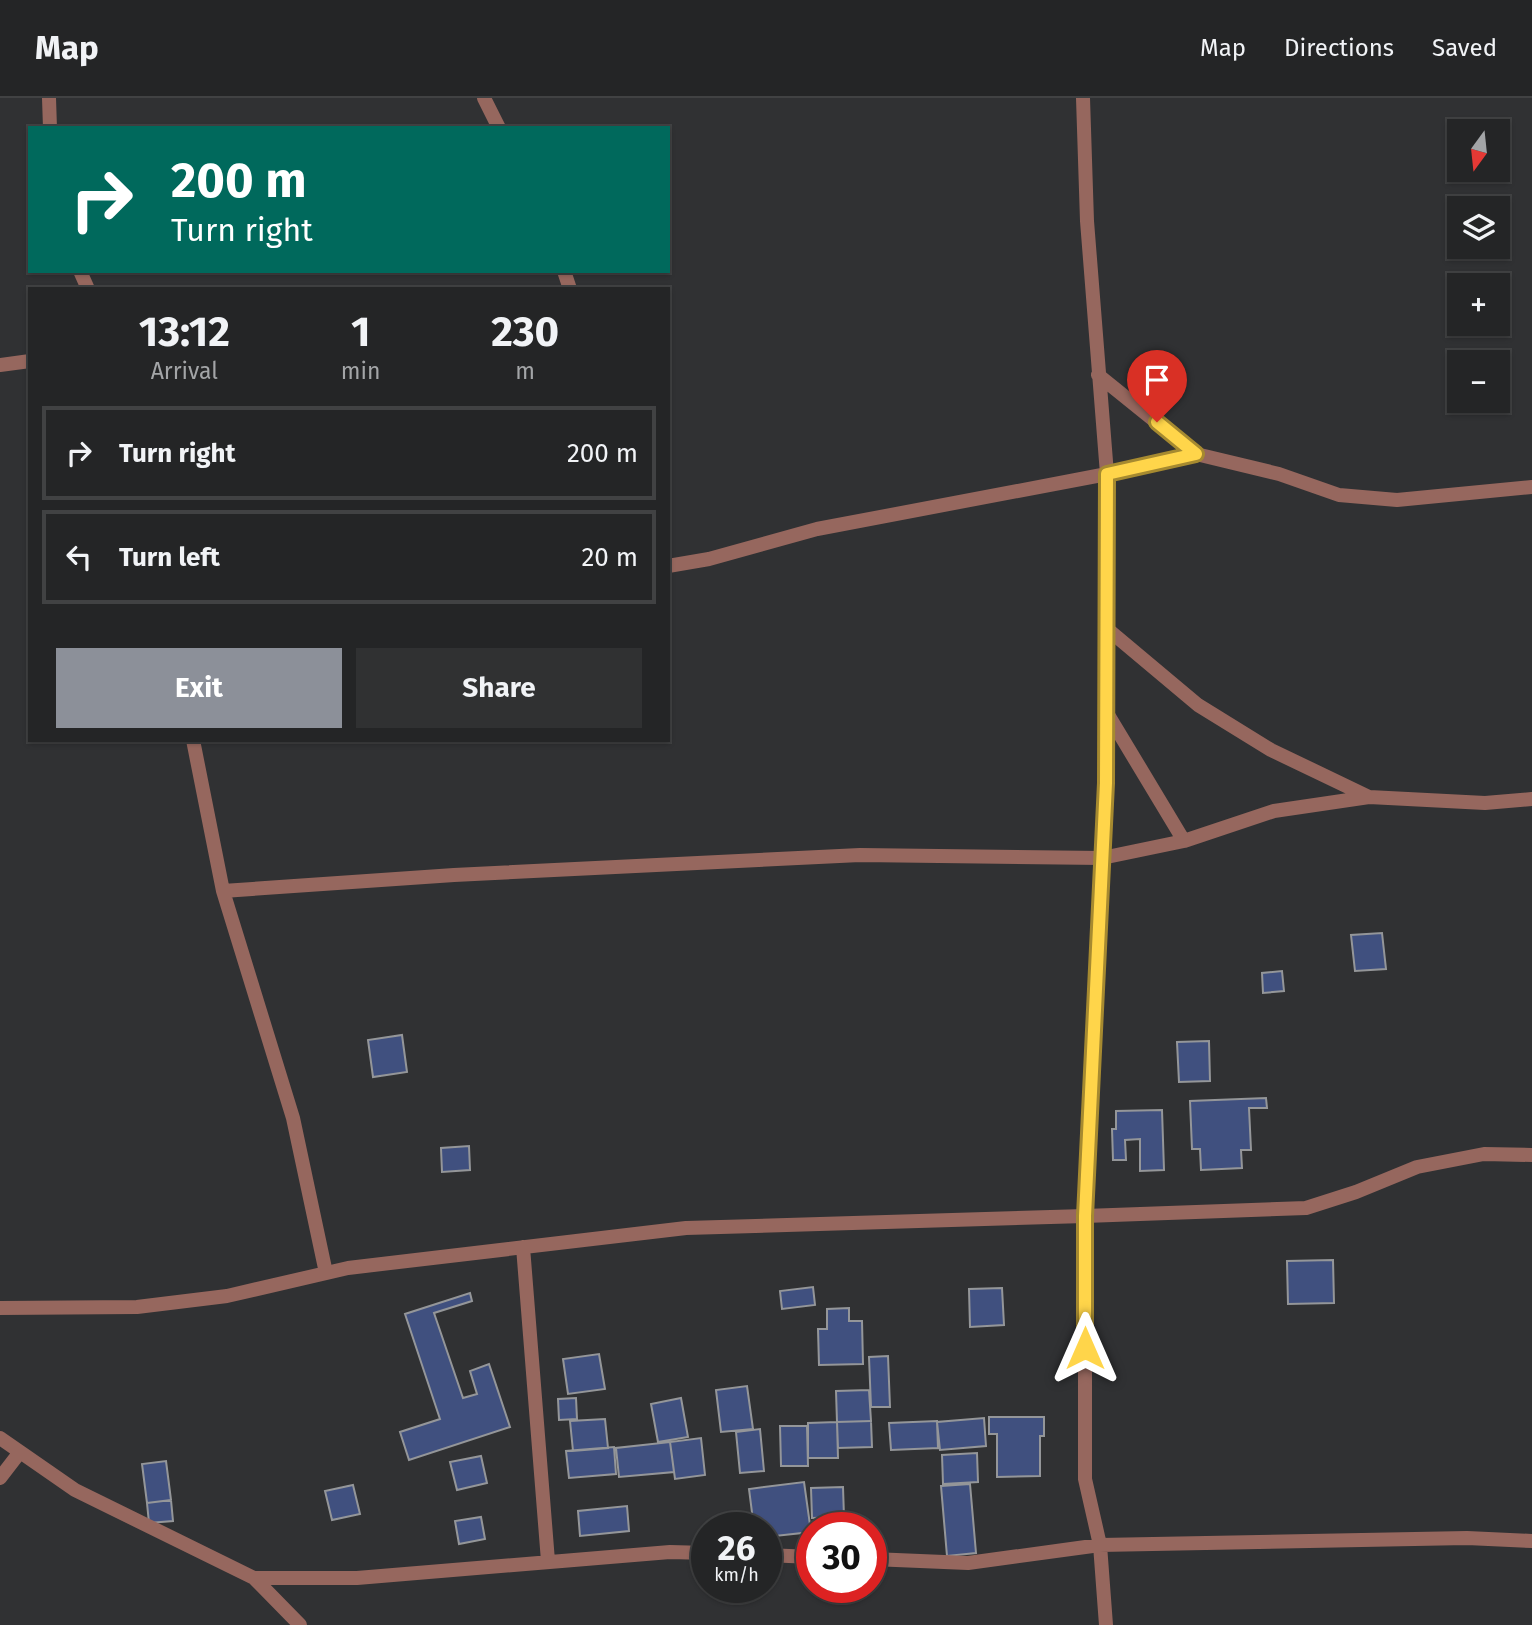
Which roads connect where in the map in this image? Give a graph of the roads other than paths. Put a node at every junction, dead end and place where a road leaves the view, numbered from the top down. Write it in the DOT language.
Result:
graph roads {
  1 [pos="49,98"];
  2 [pos="484,98"];
  3 [pos="1083,98"];
  4 [pos="50,126"];
  5 [pos="498,126"];
  6 [pos="28,361"];
  7 [pos="0,365"];
  8 [pos="1098,374"];
  9 [pos="1196,454"];
  10 [pos="1107,474"];
  11 [pos="1532,487"];
  12 [pos="670,566"];
  13 [pos="1105,627"];
  14 [pos="1105,711"];
  15 [pos="193,742"];
  16 [pos="1368,797"];
  17 [pos="1532,799"];
  18 [pos="1184,841"];
  19 [pos="1102,858"];
  20 [pos="223,891"];
  21 [pos="1532,1155"];
  22 [pos="1085,1216"];
  23 [pos="523,1247"];
  24 [pos="327,1273"];
  25 [pos="0,1308"];
  26 [pos="0,1438"];
  27 [pos="20,1452"];
  28 [pos="1,1474"];
  29 [pos="1532,1541"];
  30 [pos="1100,1545"];
  31 [pos="691,1553"];
  32 [pos="887,1560"];
  33 [pos="548,1561"];
  34 [pos="254,1578"];
  35 [pos="300,1625"];
  36 [pos="1106,1625"];
  1 -- 4 [label="street"];
  2 -- 5 [label="street"];
  3 -- 8 [label="street"];
  6 -- 7 [label="street"];
  8 -- 9 [label="street"];
  8 -- 10 [label="street"];
  9 -- 10 [label="street"];
  9 -- 11 [label="street"];
  10 -- 12 [label="street"];
  10 -- 13 [label="street"];
  13 -- 14 [label="street"];
  13 -- 16 [label="street"];
  14 -- 18 [label="street"];
  14 -- 19 [label="street"];
  15 -- 20 [label="street"];
  16 -- 17 [label="street"];
  16 -- 18 [label="street"];
  18 -- 19 [label="street"];
  19 -- 20 [label="street"];
  19 -- 22 [label="street"];
  20 -- 24 [label="street"];
  21 -- 22 [label="street"];
  22 -- 23 [label="street"];
  22 -- 30 [label="street"];
  23 -- 24 [label="street"];
  23 -- 33 [label="street"];
  24 -- 25 [label="street"];
  26 -- 27 [label="street"];
  27 -- 28 [label="street"];
  27 -- 34 [label="street"];
  29 -- 30 [label="street"];
  30 -- 32 [label="street"];
  30 -- 36 [label="street"];
  31 -- 33 [label="street"];
  33 -- 34 [label="street"];
  34 -- 35 [label="street"];
}
